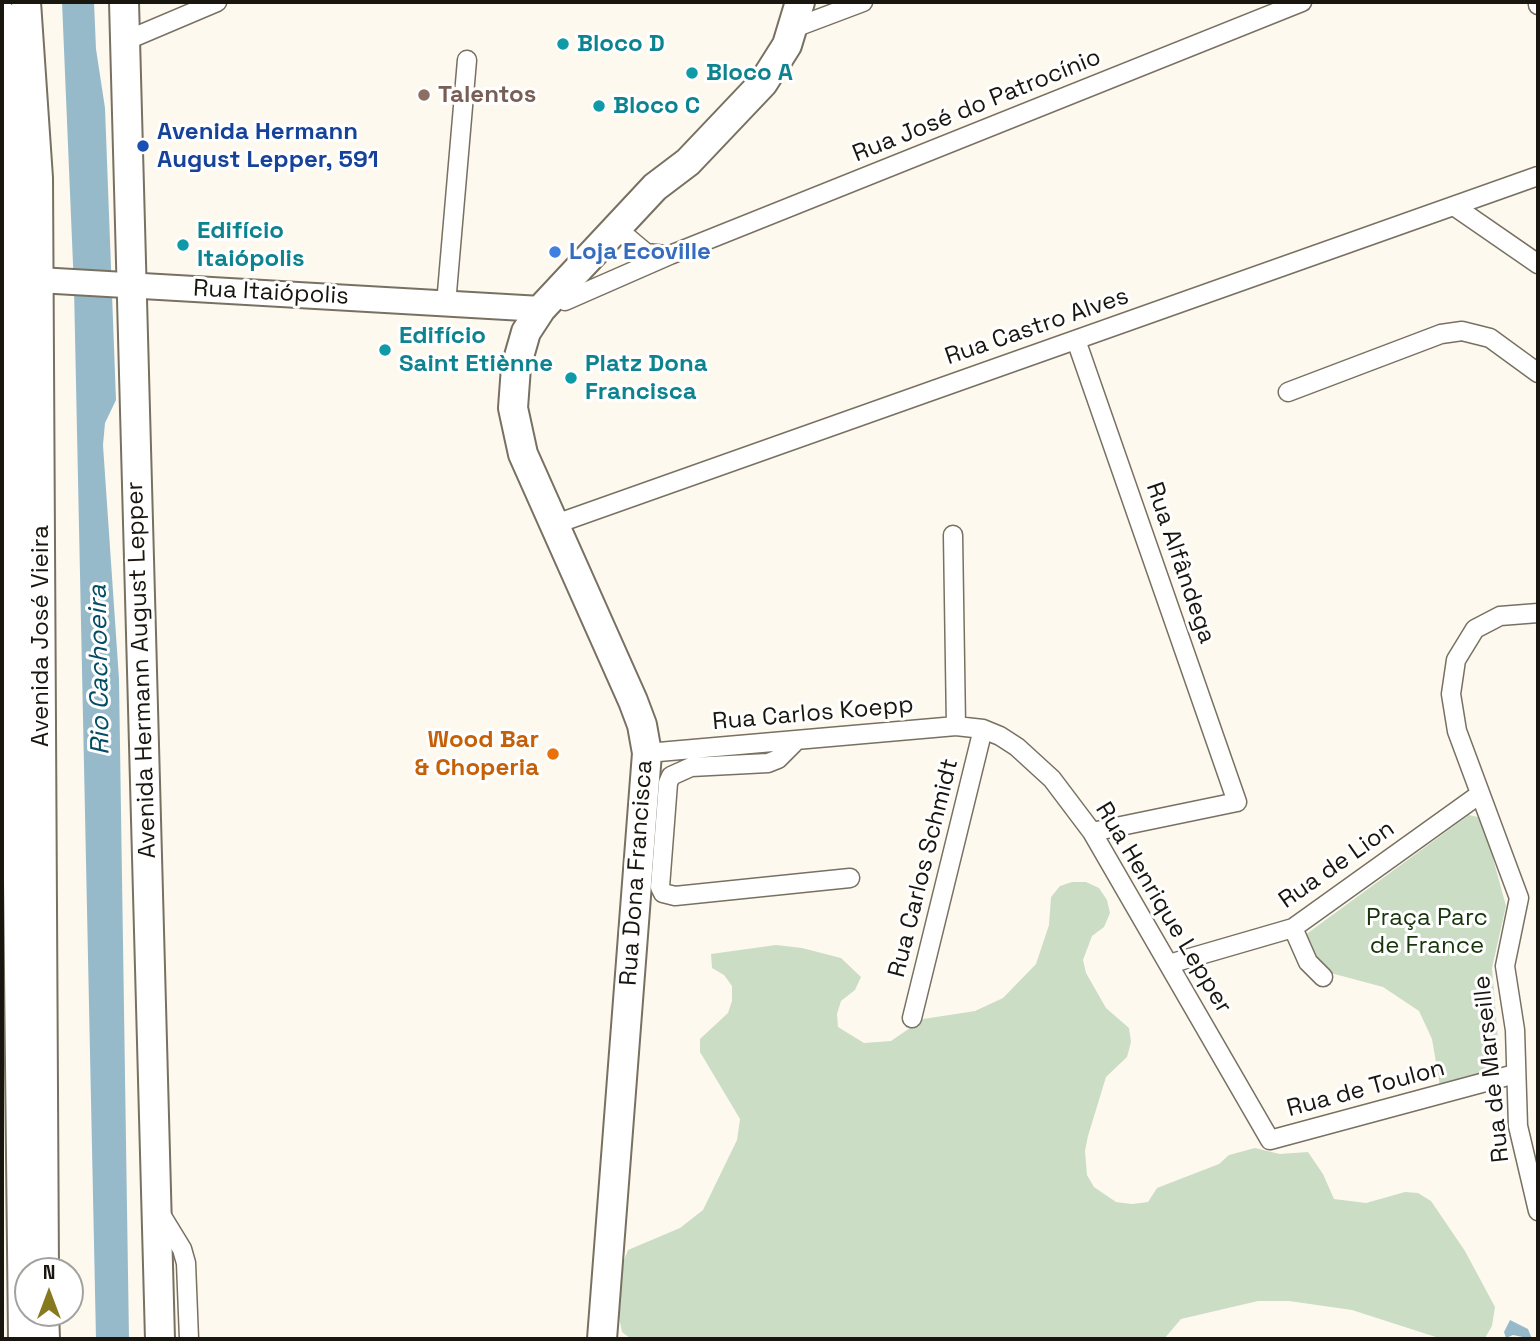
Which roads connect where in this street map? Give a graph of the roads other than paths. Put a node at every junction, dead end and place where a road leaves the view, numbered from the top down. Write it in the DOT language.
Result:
graph roads {
  1 [pos="26,2"];
  2 [pos="124,2"];
  3 [pos="218,2"];
  4 [pos="863,2"];
  5 [pos="1302,2"];
  6 [pos="2,15"];
  7 [pos="797,15"];
  8 [pos="125,41"];
  9 [pos="467,60"];
  10 [pos="1538,176"];
  11 [pos="1454,206"];
  12 [pos="623,232"];
  13 [pos="670,255"];
  14 [pos="1538,264"];
  15 [pos="29,279"];
  16 [pos="124,285"];
  17 [pos="446,304"];
  18 [pos="553,305"];
  19 [pos="1076,340"];
  20 [pos="1538,373"];
  21 [pos="1288,391"];
  22 [pos="553,525"];
  23 [pos="953,535"];
  24 [pos="1538,613"];
  25 [pos="956,726"];
  26 [pos="983,729"];
  27 [pos="796,741"];
  28 [pos="647,753"];
  29 [pos="1480,794"];
  30 [pos="1092,832"];
  31 [pos="850,878"];
  32 [pos="1293,928"];
  33 [pos="1169,964"];
  34 [pos="1323,977"];
  35 [pos="912,1018"];
  36 [pos="1515,1074"];
  37 [pos="1270,1140"];
  38 [pos="157,1208"];
  39 [pos="1538,1211"];
  40 [pos="44,1257"];
  41 [pos="23,1339"];
  42 [pos="160,1339"];
  43 [pos="190,1339"];
  44 [pos="602,1339"];
  1 -- 15 [label="main road, Avenida José Vieira"];
  2 -- 8 [label="main road, Avenida Hermann August Lepper"];
  3 -- 8 [label="street"];
  4 -- 7 [label="street"];
  5 -- 13 [label="street, Rua José do Patrocínio"];
  6 -- 15 [label="main road, Avenida José Vieira"];
  7 -- 12 [label="main road, Rua Dona Francisca"];
  8 -- 16 [label="main road, Avenida Hermann August Lepper"];
  9 -- 17 [label="street"];
  10 -- 11 [label="street, Rua Castro Alves"];
  11 -- 14 [label="street"];
  11 -- 19 [label="street, Rua Castro Alves"];
  12 -- 13 [label="street"];
  12 -- 18 [label="main road, Rua Dona Francisca"];
  13 -- 18 [label="street, Rua José do Patrocínio"];
  15 -- 16 [label="main road, Rua Itaiópolis"];
  15 -- 40 [label="main road, Avenida José Vieira"];
  15 -- 41 [label="main road, Avenida José Vieira"];
  16 -- 17 [label="main road, Rua Itaiópolis"];
  16 -- 38 [label="main road, Avenida Hermann August Lepper"];
  17 -- 18 [label="main road, Rua Itaiópolis"];
  18 -- 22 [label="main road, Rua Dona Francisca"];
  19 -- 22 [label="street, Rua Castro Alves"];
  19 -- 30 [label="street, Rua Alfândega"];
  20 -- 21 [label="street"];
  22 -- 28 [label="main road, Rua Dona Francisca"];
  23 -- 25 [label="street"];
  24 -- 29 [label="street, Rua de Marseille"];
  25 -- 26 [label="street, Rua Carlos Koepp"];
  25 -- 27 [label="street, Rua Carlos Koepp"];
  26 -- 30 [label="street, Rua Henrique Lepper"];
  26 -- 35 [label="street, Rua Carlos Schmidt"];
  27 -- 28 [label="street, Rua Carlos Koepp"];
  27 -- 31 [label="street"];
  28 -- 44 [label="main road, Rua Dona Francisca"];
  29 -- 32 [label="street, Rua de Lion"];
  29 -- 36 [label="street, Rua de Marseille"];
  30 -- 33 [label="street, Rua Henrique Lepper"];
  32 -- 33 [label="street, Rua de Lion"];
  32 -- 34 [label="street"];
  33 -- 37 [label="street, Rua Henrique Lepper"];
  36 -- 37 [label="street, Rua de Toulon"];
  36 -- 39 [label="street, Rua de Marseille"];
  38 -- 42 [label="main road, Avenida Hermann August Lepper"];
  38 -- 43 [label="street"];
}
